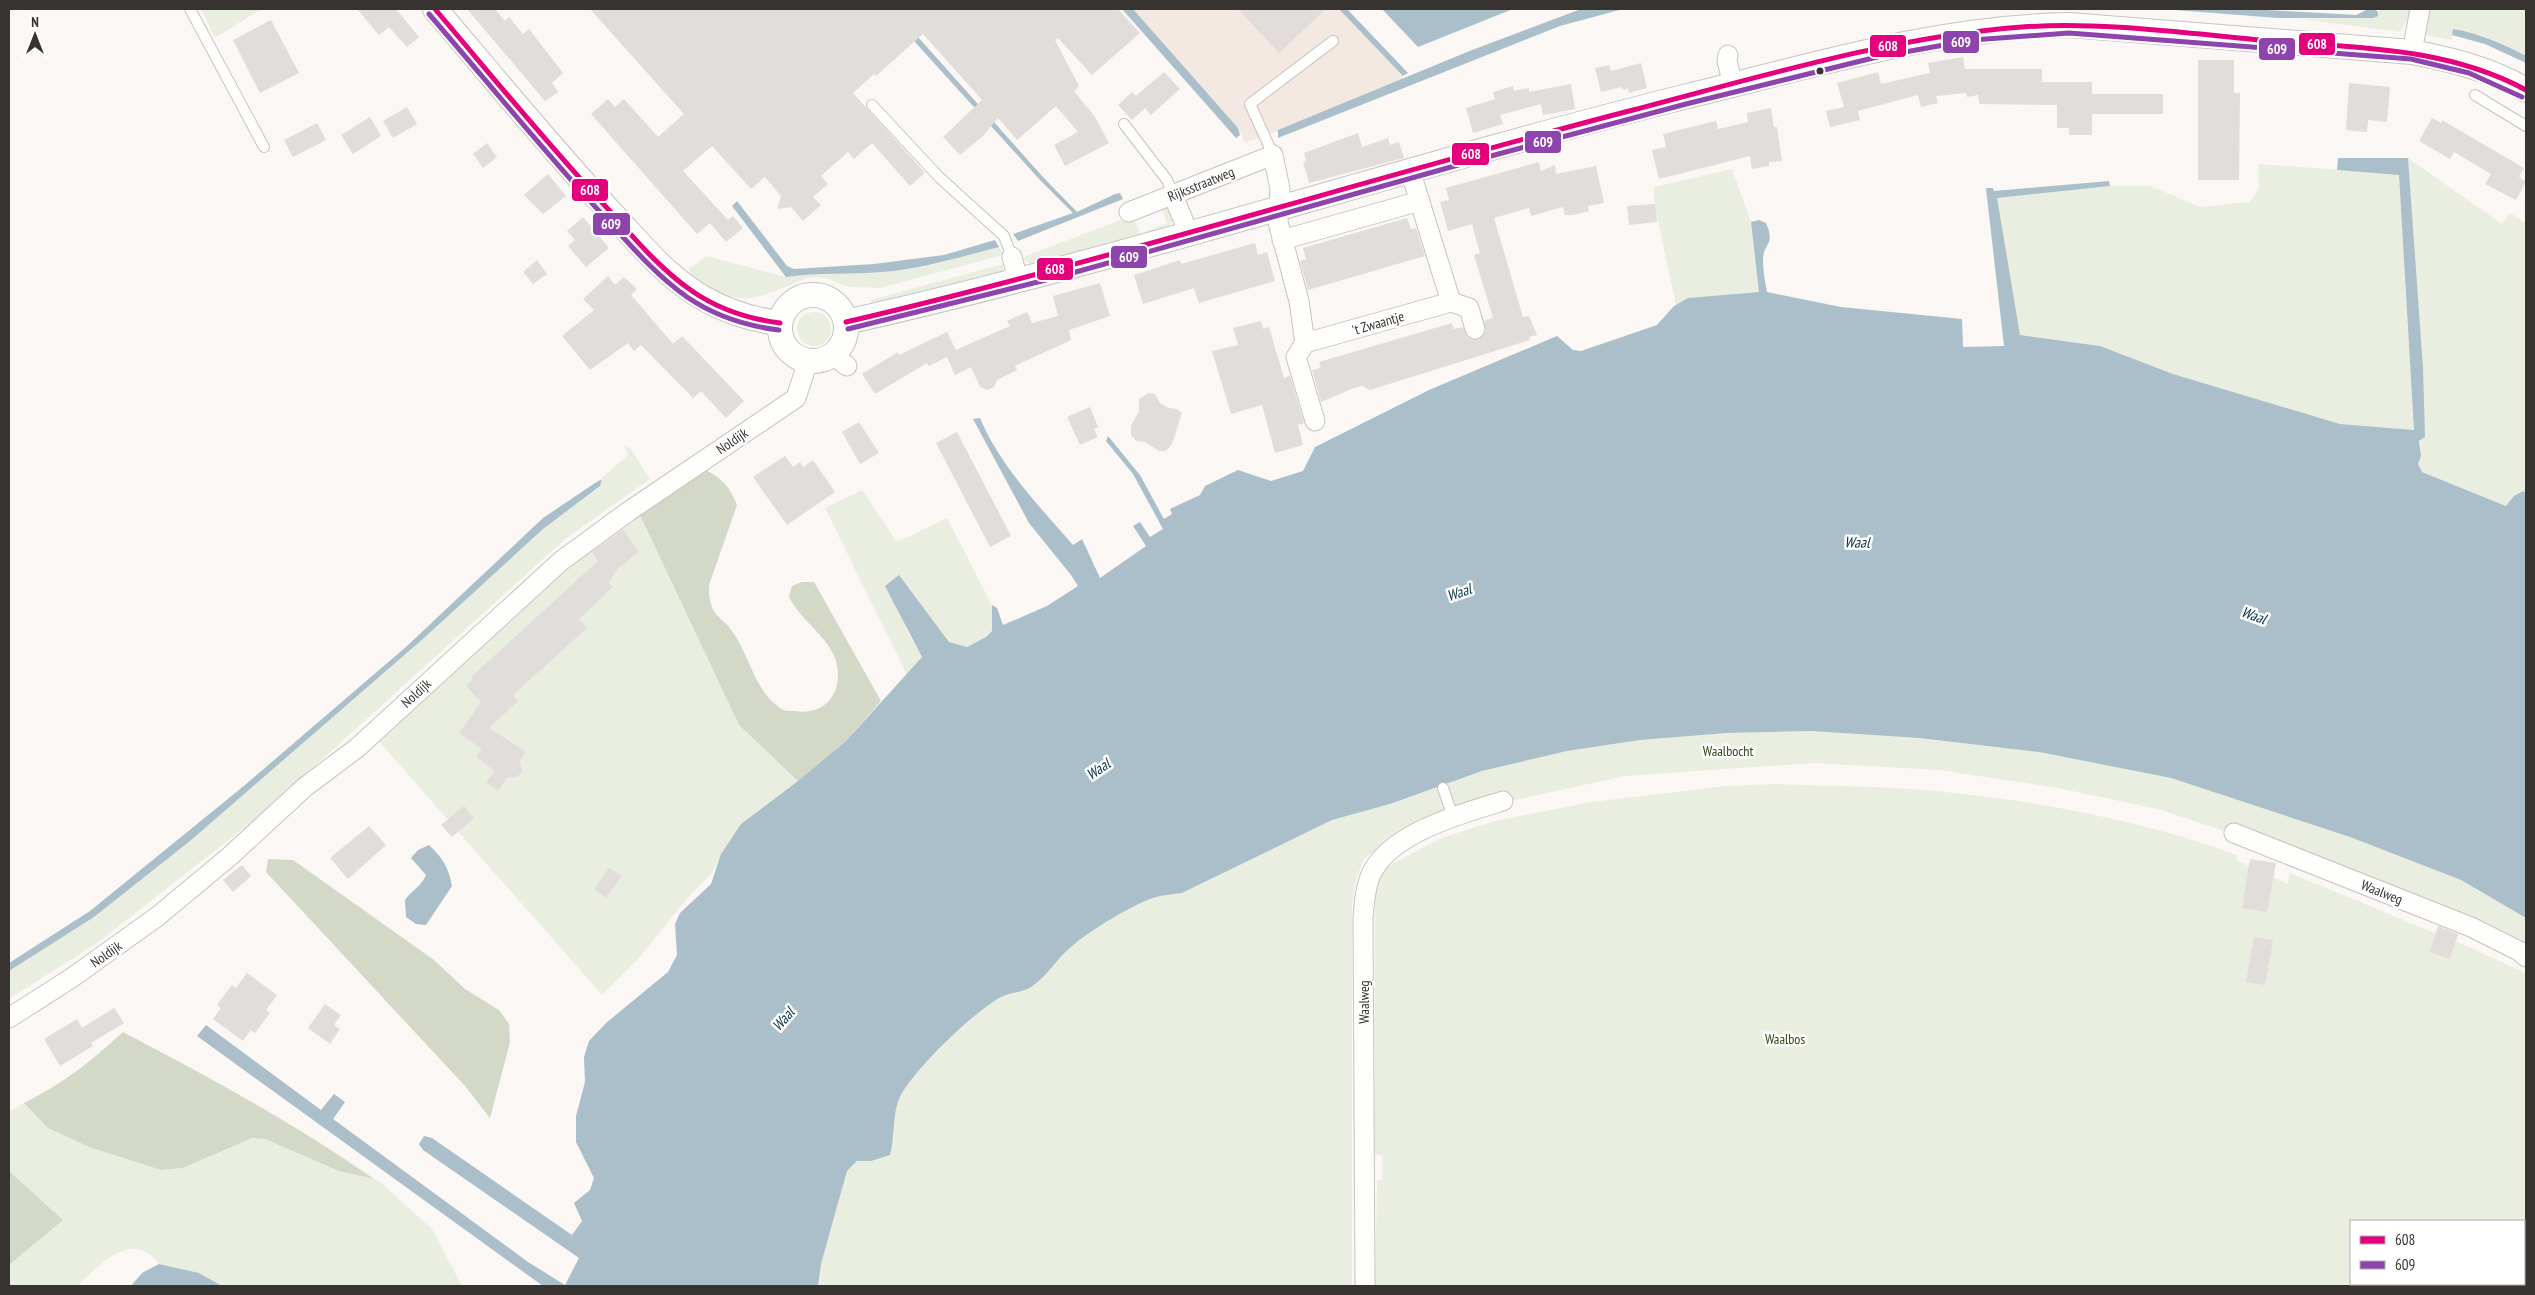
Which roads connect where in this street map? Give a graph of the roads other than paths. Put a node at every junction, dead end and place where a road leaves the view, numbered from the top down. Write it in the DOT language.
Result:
graph roads {
  1 [pos="190,9"];
  2 [pos="436,9"];
  3 [pos="2420,9"];
  4 [pos="1333,41"];
  5 [pos="2412,52"];
  6 [pos="1728,56"];
  7 [pos="1733,85"];
  8 [pos="2526,90"];
  9 [pos="2475,96"];
  10 [pos="872,105"];
  11 [pos="1124,124"];
  12 [pos="2526,126"];
  13 [pos="264,146"];
  14 [pos="1273,155"];
  15 [pos="1410,170"];
  16 [pos="1173,195"];
  17 [pos="1420,201"];
  18 [pos="1279,208"];
  19 [pos="1129,212"];
  20 [pos="1189,234"];
  21 [pos="1282,240"];
  22 [pos="1015,268"];
  23 [pos="1451,302"];
  24 [pos="846,322"];
  25 [pos="780,324"];
  26 [pos="1476,329"];
  27 [pos="1306,343"];
  28 [pos="808,361"];
  29 [pos="1314,421"];
  30 [pos="1443,788"];
  31 [pos="1503,801"];
  32 [pos="1453,817"];
  33 [pos="2234,833"];
  34 [pos="2526,957"];
  35 [pos="9,1018"];
  36 [pos="1365,1286"];
  1 -- 13 [label="lane"];
  2 -- 25 [label="street"];
  3 -- 5 [label="street"];
  4 -- 14 [label="lane"];
  5 -- 7 [label="street"];
  5 -- 8 [label="street"];
  6 -- 7 [label="street"];
  7 -- 15 [label="street"];
  9 -- 12 [label="lane"];
  10 -- 22 [label="lane"];
  11 -- 16 [label="lane"];
  14 -- 16 [label="street, Rijksstraatweg"];
  14 -- 18 [label="street"];
  15 -- 17 [label="street"];
  15 -- 18 [label="street"];
  16 -- 19 [label="street, Rijksstraatweg"];
  16 -- 20 [label="street"];
  17 -- 21 [label="street"];
  17 -- 23 [label="street"];
  18 -- 20 [label="street"];
  18 -- 21 [label="street"];
  20 -- 22 [label="street"];
  21 -- 27 [label="street"];
  22 -- 24 [label="street"];
  23 -- 26 [label="street"];
  23 -- 27 [label="street, 't Zwaantje"];
  24 -- 25 [label="street"];
  24 -- 28 [label="street"];
  25 -- 28 [label="street"];
  27 -- 29 [label="street"];
  28 -- 35 [label="street, Noldijk"];
  30 -- 32 [label="lane"];
  31 -- 32 [label="street, Waalweg"];
  32 -- 36 [label="street, Waalweg"];
  33 -- 34 [label="street, Waalweg"];
}
